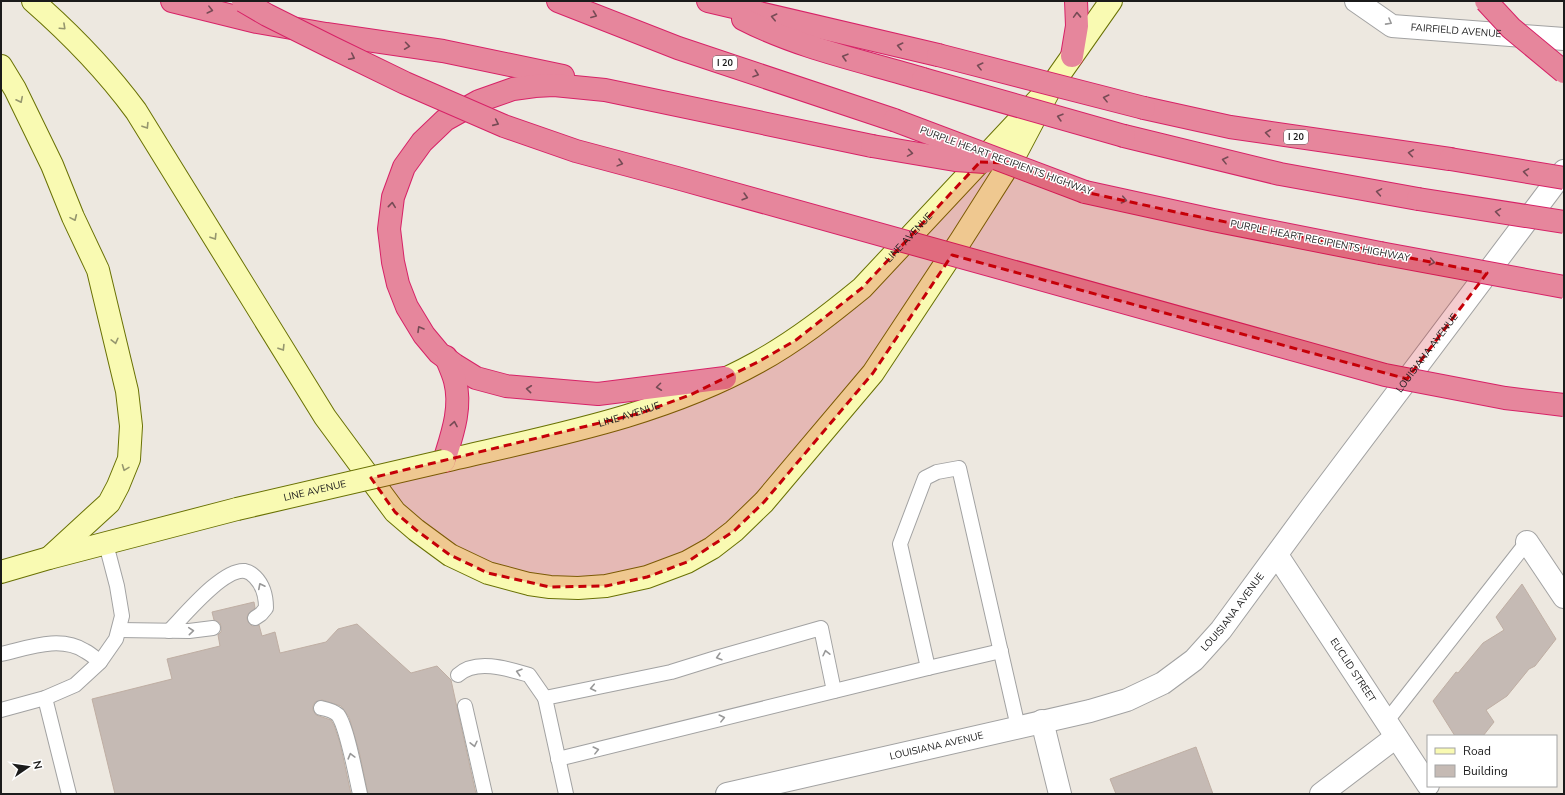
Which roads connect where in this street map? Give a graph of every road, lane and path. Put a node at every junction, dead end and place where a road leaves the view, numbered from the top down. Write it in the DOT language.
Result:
graph roads {
  1 [pos="34,1"];
  2 [pos="172,1"];
  3 [pos="243,1"];
  4 [pos="558,1"];
  5 [pos="1076,1"];
  6 [pos="1111,1"];
  7 [pos="1356,1"];
  8 [pos="1486,1"];
  9 [pos="710,2"];
  10 [pos="1564,39"];
  11 [pos="1072,56"];
  12 [pos="1,66"];
  13 [pos="1564,72"];
  14 [pos="1052,85"];
  15 [pos="605,90"];
  16 [pos="1008,164"];
  17 [pos="1564,171"];
  18 [pos="1564,178"];
  19 [pos="1564,222"];
  20 [pos="1564,287"];
  21 [pos="446,357"];
  22 [pos="725,378"];
  23 [pos="1564,405"];
  24 [pos="444,461"];
  25 [pos="1527,542"];
  26 [pos="106,544"];
  27 [pos="1277,555"];
  28 [pos="49,558"];
  29 [pos="1,572"];
  30 [pos="1564,597"];
  31 [pos="255,618"];
  32 [pos="214,628"];
  33 [pos="118,630"];
  34 [pos="168,631"];
  35 [pos="1001,651"];
  36 [pos="1,654"];
  37 [pos="100,662"];
  38 [pos="928,668"];
  39 [pos="458,675"];
  40 [pos="834,691"];
  41 [pos="46,698"];
  42 [pos="545,698"];
  43 [pos="465,706"];
  44 [pos="321,708"];
  45 [pos="1,710"];
  46 [pos="1042,721"];
  47 [pos="1018,727"];
  48 [pos="1391,729"];
  49 [pos="558,759"];
  50 [pos="1427,784"];
  51 [pos="69,794"];
  52 [pos="360,794"];
  53 [pos="485,794"];
  54 [pos="566,794"];
  55 [pos="727,794"];
  56 [pos="1060,794"];
  57 [pos="1321,794"];
  1 -- 14 [label="main road, one-way"];
  2 -- 15 [label="highway, one-way"];
  3 -- 23 [label="highway, one-way, bridge"];
  4 -- 16 [label="highway, PURPLE HEART RECIPIENTS HIGHWAY / I 20, one-way, bridge"];
  11 -- 5 [label="highway, one-way"];
  6 -- 11 [label="main road, LINE AVENUE"];
  7 -- 10 [label="street, FAIRFIELD AVENUE, one-way"];
  8 -- 13 [label="highway, bridge"];
  18 -- 9 [label="highway, I 20, one-way, bridge"];
  19 -- 9 [label="highway, one-way, bridge"];
  11 -- 14 [label="main road, LINE AVENUE"];
  12 -- 28 [label="main road, one-way"];
  14 -- 22 [label="main road, LINE AVENUE"];
  15 -- 16 [label="highway, one-way, bridge"];
  21 -- 15 [label="highway, one-way"];
  16 -- 20 [label="highway, PURPLE HEART RECIPIENTS HIGHWAY / I 20, one-way, bridge"];
  17 -- 27 [label="street, LOUISIANA AVENUE"];
  22 -- 21 [label="highway, one-way"];
  24 -- 21 [label="highway, one-way"];
  22 -- 24 [label="main road, LINE AVENUE"];
  24 -- 26 [label="main road, LINE AVENUE, bridge"];
  25 -- 30 [label="street"];
  25 -- 48 [label="lane"];
  26 -- 28 [label="main road, LINE AVENUE"];
  26 -- 33 [label="lane"];
  27 -- 46 [label="street, LOUISIANA AVENUE"];
  27 -- 48 [label="street, EUCLID STREET"];
  28 -- 29 [label="main road, LINE AVENUE"];
  31 -- 34 [label="lane, one-way"];
  34 -- 32 [label="lane, one-way"];
  33 -- 34 [label="lane"];
  33 -- 37 [label="lane"];
  35 -- 38 [label="lane"];
  35 -- 38 [label="lane"];
  35 -- 47 [label="lane"];
  36 -- 37 [label="lane"];
  37 -- 41 [label="lane"];
  38 -- 40 [label="lane"];
  42 -- 39 [label="lane, one-way"];
  40 -- 42 [label="lane, one-way"];
  49 -- 40 [label="lane, one-way"];
  41 -- 45 [label="lane"];
  41 -- 51 [label="lane"];
  42 -- 49 [label="lane"];
  43 -- 53 [label="lane, one-way"];
  52 -- 44 [label="lane, one-way"];
  46 -- 47 [label="street, LOUISIANA AVENUE"];
  46 -- 56 [label="street"];
  47 -- 55 [label="street, LOUISIANA AVENUE"];
  48 -- 50 [label="street, EUCLID STREET"];
  48 -- 57 [label="street"];
  49 -- 54 [label="lane"];
}
